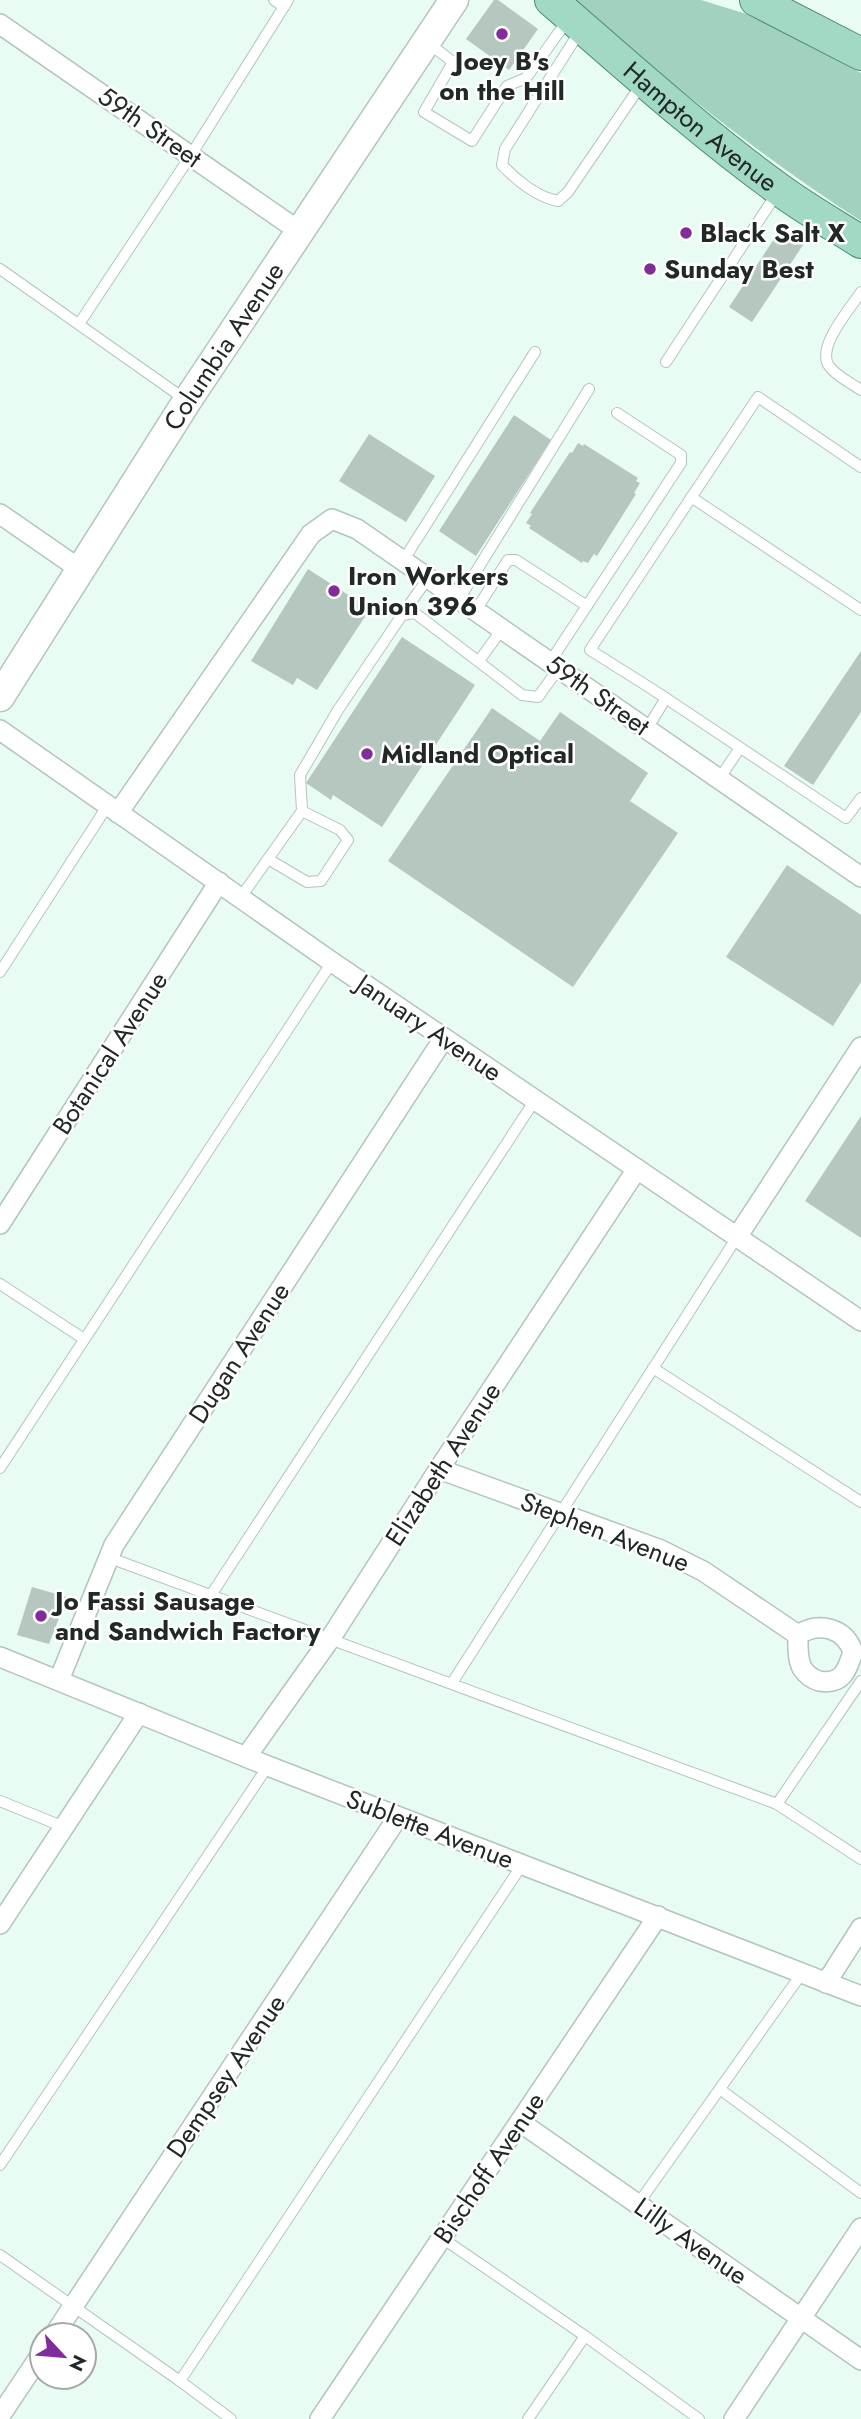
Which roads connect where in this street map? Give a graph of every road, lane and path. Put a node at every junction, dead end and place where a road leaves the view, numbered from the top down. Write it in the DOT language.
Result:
graph roads {
  1 [pos="274,0"];
  2 [pos="454,0"];
  3 [pos="755,0"];
  4 [pos="286,3"];
  5 [pos="568,15"];
  6 [pos="0,24"];
  7 [pos="426,42"];
  8 [pos="861,54"];
  9 [pos="644,81"];
  10 [pos="191,155"];
  11 [pos="779,189"];
  12 [pos="299,231"];
  13 [pos="861,242"];
  14 [pos="0,269"];
  15 [pos="861,292"];
  16 [pos="79,324"];
  17 [pos="535,352"];
  18 [pos="666,362"];
  19 [pos="589,389"];
  20 [pos="861,390"];
  21 [pos="187,401"];
  22 [pos="617,413"];
  23 [pos="861,467"];
  24 [pos="691,497"];
  25 [pos="0,514"];
  26 [pos="403,561"];
  27 [pos="82,570"];
  28 [pos="428,578"];
  29 [pos="459,599"];
  30 [pos="587,606"];
  31 [pos="476,610"];
  32 [pos="861,610"];
  33 [pos="402,615"];
  34 [pos="502,629"];
  35 [pos="479,661"];
  36 [pos="555,665"];
  37 [pos="0,696"];
  38 [pos="666,698"];
  39 [pos="647,729"];
  40 [pos="0,730"];
  41 [pos="740,748"];
  42 [pos="719,779"];
  43 [pos="861,798"];
  44 [pos="113,809"];
  45 [pos="302,811"];
  46 [pos="268,859"];
  47 [pos="861,877"];
  48 [pos="219,882"];
  49 [pos="241,897"];
  50 [pos="332,962"];
  51 [pos="0,972"];
  52 [pos="444,1038"];
  53 [pos="861,1047"];
  54 [pos="535,1100"];
  55 [pos="637,1169"];
  56 [pos="0,1224"];
  57 [pos="737,1237"];
  58 [pos="0,1284"];
  59 [pos="860,1320"];
  60 [pos="85,1339"];
  61 [pos="653,1368"];
  62 [pos="0,1468"];
  63 [pos="439,1469"];
  64 [pos="861,1502"];
  65 [pos="560,1514"];
  66 [pos="110,1558"];
  67 [pos="211,1595"];
  68 [pos="798,1634"];
  69 [pos="330,1639"];
  70 [pos="0,1657"];
  71 [pos="59,1680"];
  72 [pos="861,1681"];
  73 [pos="452,1683"];
  74 [pos="138,1713"];
  75 [pos="246,1757"];
  76 [pos="268,1766"];
  77 [pos="0,1801"];
  78 [pos="777,1804"];
  79 [pos="398,1817"];
  80 [pos="64,1827"];
  81 [pos="861,1859"];
  82 [pos="522,1865"];
  83 [pos="658,1916"];
  84 [pos="0,1924"];
  85 [pos="861,1928"];
  86 [pos="802,1973"];
  87 [pos="826,1983"];
  88 [pos="861,1997"];
  89 [pos="721,2090"];
  90 [pos="520,2122"];
  91 [pos="0,2165"];
  92 [pos="861,2193"];
  93 [pos="638,2204"];
  94 [pos="861,2228"];
  95 [pos="442,2238"];
  96 [pos="0,2255"];
  97 [pos="73,2306"];
  98 [pos="801,2317"];
  99 [pos="63,2321"];
  100 [pos="585,2336"];
  101 [pos="861,2360"];
  102 [pos="28,2374"];
  103 [pos="180,2381"];
  104 [pos="0,2416"];
  105 [pos="231,2419"];
  106 [pos="320,2419"];
  107 [pos="528,2419"];
  108 [pos="699,2419"];
  109 [pos="734,2419"];
  1 -- 4 [label="lane"];
  2 -- 7 [label="street, Columbia Avenue"];
  3 -- 8 [label="main road"];
  4 -- 10 [label="lane"];
  5 -- 7 [label="lane"];
  5 -- 9 [label="main road, Hampton Avenue"];
  5 -- 9 [label="lane"];
  6 -- 10 [label="street, 59th Street"];
  7 -- 12 [label="street, Columbia Avenue"];
  9 -- 11 [label="main road, Hampton Avenue"];
  10 -- 12 [label="street, 59th Street"];
  10 -- 16 [label="lane"];
  11 -- 13 [label="main road, Hampton Avenue"];
  11 -- 18 [label="lane"];
  12 -- 21 [label="street, Columbia Avenue"];
  14 -- 16 [label="lane"];
  15 -- 20 [label="lane"];
  16 -- 21 [label="lane"];
  17 -- 26 [label="lane"];
  19 -- 29 [label="lane"];
  21 -- 27 [label="street, Columbia Avenue"];
  22 -- 30 [label="lane"];
  23 -- 24 [label="lane"];
  24 -- 32 [label="lane"];
  24 -- 38 [label="lane"];
  25 -- 27 [label="street"];
  26 -- 28 [label="street, 59th Street"];
  26 -- 44 [label="street, 59th Street"];
  27 -- 37 [label="street, Columbia Avenue"];
  28 -- 29 [label="street, 59th Street"];
  28 -- 33 [label="lane"];
  29 -- 31 [label="street, 59th Street"];
  30 -- 31 [label="lane"];
  30 -- 36 [label="lane"];
  31 -- 34 [label="street, 59th Street"];
  33 -- 35 [label="lane"];
  33 -- 45 [label="lane"];
  34 -- 35 [label="lane"];
  34 -- 36 [label="street, 59th Street"];
  35 -- 36 [label="lane"];
  36 -- 39 [label="street, 59th Street"];
  38 -- 39 [label="lane"];
  38 -- 41 [label="lane"];
  39 -- 42 [label="street, 59th Street"];
  40 -- 44 [label="street, January Avenue"];
  41 -- 42 [label="lane"];
  41 -- 43 [label="lane"];
  42 -- 47 [label="street, 59th Street"];
  44 -- 48 [label="street, January Avenue"];
  44 -- 51 [label="lane"];
  45 -- 46 [label="lane"];
  45 -- 46 [label="lane"];
  46 -- 49 [label="lane"];
  48 -- 49 [label="street, January Avenue"];
  48 -- 56 [label="street, Botanical Avenue"];
  49 -- 50 [label="street, January Avenue"];
  50 -- 52 [label="street, January Avenue"];
  50 -- 60 [label="lane"];
  52 -- 54 [label="street, January Avenue"];
  52 -- 66 [label="street, Dugan Avenue"];
  53 -- 57 [label="street"];
  54 -- 55 [label="street, January Avenue"];
  54 -- 67 [label="lane"];
  55 -- 57 [label="street, January Avenue"];
  55 -- 63 [label="street, Elizabeth Avenue"];
  57 -- 59 [label="street, January Avenue"];
  57 -- 61 [label="lane"];
  58 -- 60 [label="lane"];
  60 -- 62 [label="lane"];
  61 -- 64 [label="lane"];
  61 -- 65 [label="lane"];
  63 -- 65 [label="street, Stephen Avenue"];
  63 -- 69 [label="street, Elizabeth Avenue"];
  65 -- 68 [label="street, Stephen Avenue"];
  65 -- 73 [label="lane"];
  66 -- 67 [label="lane"];
  66 -- 71 [label="street, Dugan Avenue"];
  67 -- 69 [label="lane"];
  69 -- 73 [label="lane"];
  69 -- 75 [label="street, Elizabeth Avenue"];
  70 -- 71 [label="street, Sublette Avenue"];
  71 -- 74 [label="street, Sublette Avenue"];
  72 -- 78 [label="lane"];
  73 -- 78 [label="lane"];
  74 -- 75 [label="street, Sublette Avenue"];
  74 -- 80 [label="street"];
  75 -- 76 [label="street, Sublette Avenue"];
  76 -- 79 [label="street, Sublette Avenue"];
  76 -- 91 [label="lane"];
  77 -- 80 [label="lane"];
  78 -- 81 [label="lane"];
  79 -- 82 [label="street, Sublette Avenue"];
  79 -- 97 [label="street, Dempsey Avenue"];
  80 -- 84 [label="street"];
  82 -- 83 [label="street, Sublette Avenue"];
  82 -- 103 [label="lane"];
  83 -- 86 [label="street, Sublette Avenue"];
  83 -- 90 [label="street, Bischoff Avenue"];
  85 -- 87 [label="street"];
  86 -- 87 [label="street, Sublette Avenue"];
  86 -- 89 [label="lane"];
  87 -- 88 [label="street, Sublette Avenue"];
  89 -- 92 [label="lane"];
  89 -- 93 [label="lane"];
  90 -- 93 [label="street, Lilly Avenue"];
  90 -- 95 [label="street, Bischoff Avenue"];
  93 -- 98 [label="street, Lilly Avenue"];
  94 -- 98 [label="street"];
  95 -- 100 [label="lane"];
  95 -- 106 [label="street, Bischoff Avenue"];
  96 -- 97 [label="lane"];
  97 -- 99 [label="street, Dempsey Avenue"];
  97 -- 103 [label="lane"];
  98 -- 101 [label="street, Lilly Avenue"];
  98 -- 109 [label="street"];
  100 -- 107 [label="lane"];
  100 -- 108 [label="lane"];
  102 -- 104 [label="street"];
  103 -- 105 [label="lane"];
}
